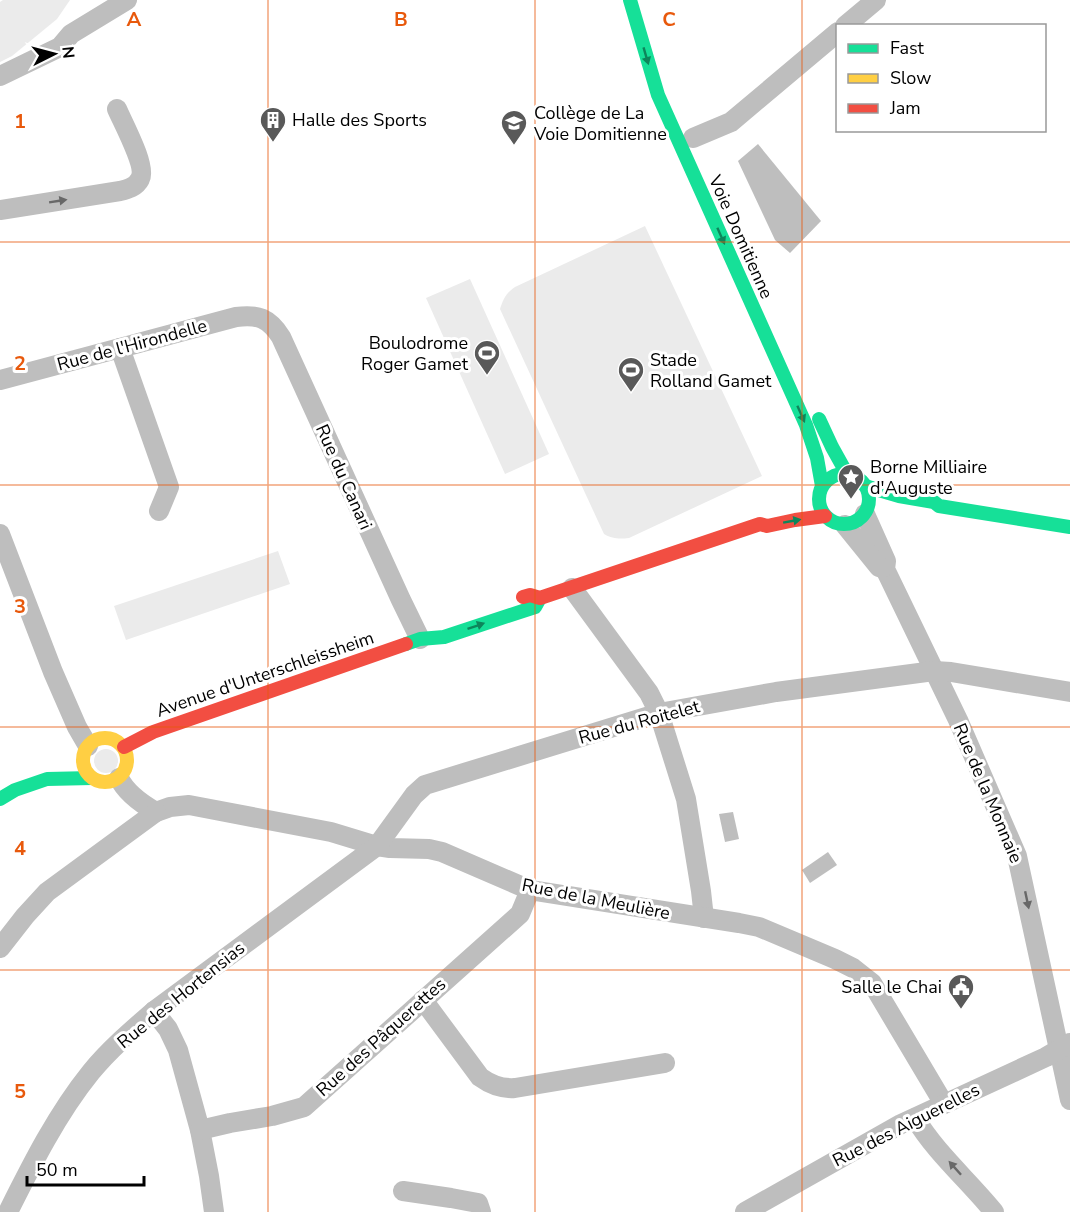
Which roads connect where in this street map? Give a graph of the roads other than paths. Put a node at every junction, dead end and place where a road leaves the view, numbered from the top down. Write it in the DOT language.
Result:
graph roads {
  1 [pos="127,0"];
  2 [pos="630,0"];
  3 [pos="876,0"];
  4 [pos="847,24"];
  5 [pos="836,33"];
  6 [pos="0,76"];
  7 [pos="117,109"];
  8 [pos="693,138"];
  9 [pos="0,210"];
  10 [pos="264,319"];
  11 [pos="120,348"];
  12 [pos="0,380"];
  13 [pos="815,409"];
  14 [pos="847,474"];
  15 [pos="865,486"];
  16 [pos="816,495"];
  17 [pos="939,506"];
  18 [pos="792,507"];
  19 [pos="902,509"];
  20 [pos="159,511"];
  21 [pos="872,511"];
  22 [pos="825,516"];
  23 [pos="760,524"];
  24 [pos="845,525"];
  25 [pos="1070,527"];
  26 [pos="0,534"];
  27 [pos="885,569"];
  28 [pos="572,588"];
  29 [pos="420,639"];
  30 [pos="934,671"];
  31 [pos="1070,692"];
  32 [pos="659,713"];
  33 [pos="124,747"];
  34 [pos="76,758"];
  35 [pos="92,778"];
  36 [pos="119,778"];
  37 [pos="0,788"];
  38 [pos="0,799"];
  39 [pos="156,812"];
  40 [pos="377,846"];
  41 [pos="530,890"];
  42 [pos="704,918"];
  43 [pos="0,948"];
  44 [pos="423,1000"];
  45 [pos="154,1011"];
  46 [pos="1065,1046"];
  47 [pos="665,1063"];
  48 [pos="1070,1100"];
  49 [pos="944,1104"];
  50 [pos="915,1118"];
  51 [pos="200,1130"];
  52 [pos="403,1191"];
  53 [pos="8,1212"];
  54 [pos="214,1212"];
  55 [pos="481,1212"];
  56 [pos="746,1212"];
  57 [pos="994,1212"];
  1 -- 6 [label="street"];
  2 -- 16 [label="street, Voie Domitienne, one-way"];
  3 -- 4 [label="street"];
  5 -- 8 [label="street"];
  9 -- 7 [label="street, one-way"];
  10 -- 11 [label="street, Rue de l'Hirondelle"];
  10 -- 29 [label="street, Rue du Canari"];
  11 -- 12 [label="street, Rue de l'Hirondelle"];
  11 -- 20 [label="street"];
  13 -- 14 [label="street"];
  14 -- 15 [label="street"];
  14 -- 16 [label="street"];
  15 -- 17 [label="street"];
  15 -- 21 [label="street"];
  16 -- 22 [label="street"];
  17 -- 19 [label="street"];
  17 -- 25 [label="street"];
  18 -- 23 [label="street, Avenue d'Unterschleissheim"];
  21 -- 24 [label="street"];
  21 -- 27 [label="street, Rue de la Monnaie"];
  23 -- 22 [label="street, Avenue d'Unterschleissheim, one-way"];
  22 -- 24 [label="street"];
  23 -- 28 [label="street, Avenue d'Unterschleissheim"];
  24 -- 27 [label="street, Rue de la Monnaie"];
  26 -- 34 [label="street"];
  27 -- 30 [label="street, Rue de la Monnaie"];
  28 -- 29 [label="street, Avenue d'Unterschleissheim"];
  28 -- 32 [label="street"];
  29 -- 33 [label="street, Avenue d'Unterschleissheim"];
  30 -- 31 [label="street, Rue du Roitelet"];
  30 -- 32 [label="street, Rue du Roitelet"];
  30 -- 46 [label="street, Rue de la Monnaie, one-way"];
  32 -- 40 [label="street, Rue du Roitelet"];
  32 -- 42 [label="street"];
  33 -- 34 [label="street"];
  33 -- 36 [label="street"];
  34 -- 35 [label="street"];
  34 -- 37 [label="street"];
  35 -- 36 [label="street"];
  35 -- 38 [label="street"];
  36 -- 39 [label="street"];
  39 -- 40 [label="street, Rue de la Meulière"];
  39 -- 43 [label="street"];
  40 -- 41 [label="street, Rue de la Meulière"];
  40 -- 45 [label="street, Rue des Hortensias"];
  41 -- 42 [label="street, Rue de la Meulière"];
  41 -- 44 [label="street, Rue des Pâquerettes"];
  42 -- 49 [label="street, Rue de la Meulière"];
  44 -- 47 [label="street"];
  44 -- 51 [label="street, Rue des Pâquerettes"];
  45 -- 51 [label="street"];
  45 -- 53 [label="street, Rue des Hortensias"];
  46 -- 48 [label="street, Rue de la Monnaie"];
  46 -- 49 [label="street, Rue des Aiguerelles"];
  49 -- 50 [label="street, Rue des Aiguerelles"];
  50 -- 56 [label="street, Rue des Aiguerelles"];
  57 -- 50 [label="street, one-way"];
  51 -- 54 [label="street"];
  52 -- 55 [label="street"];
}
